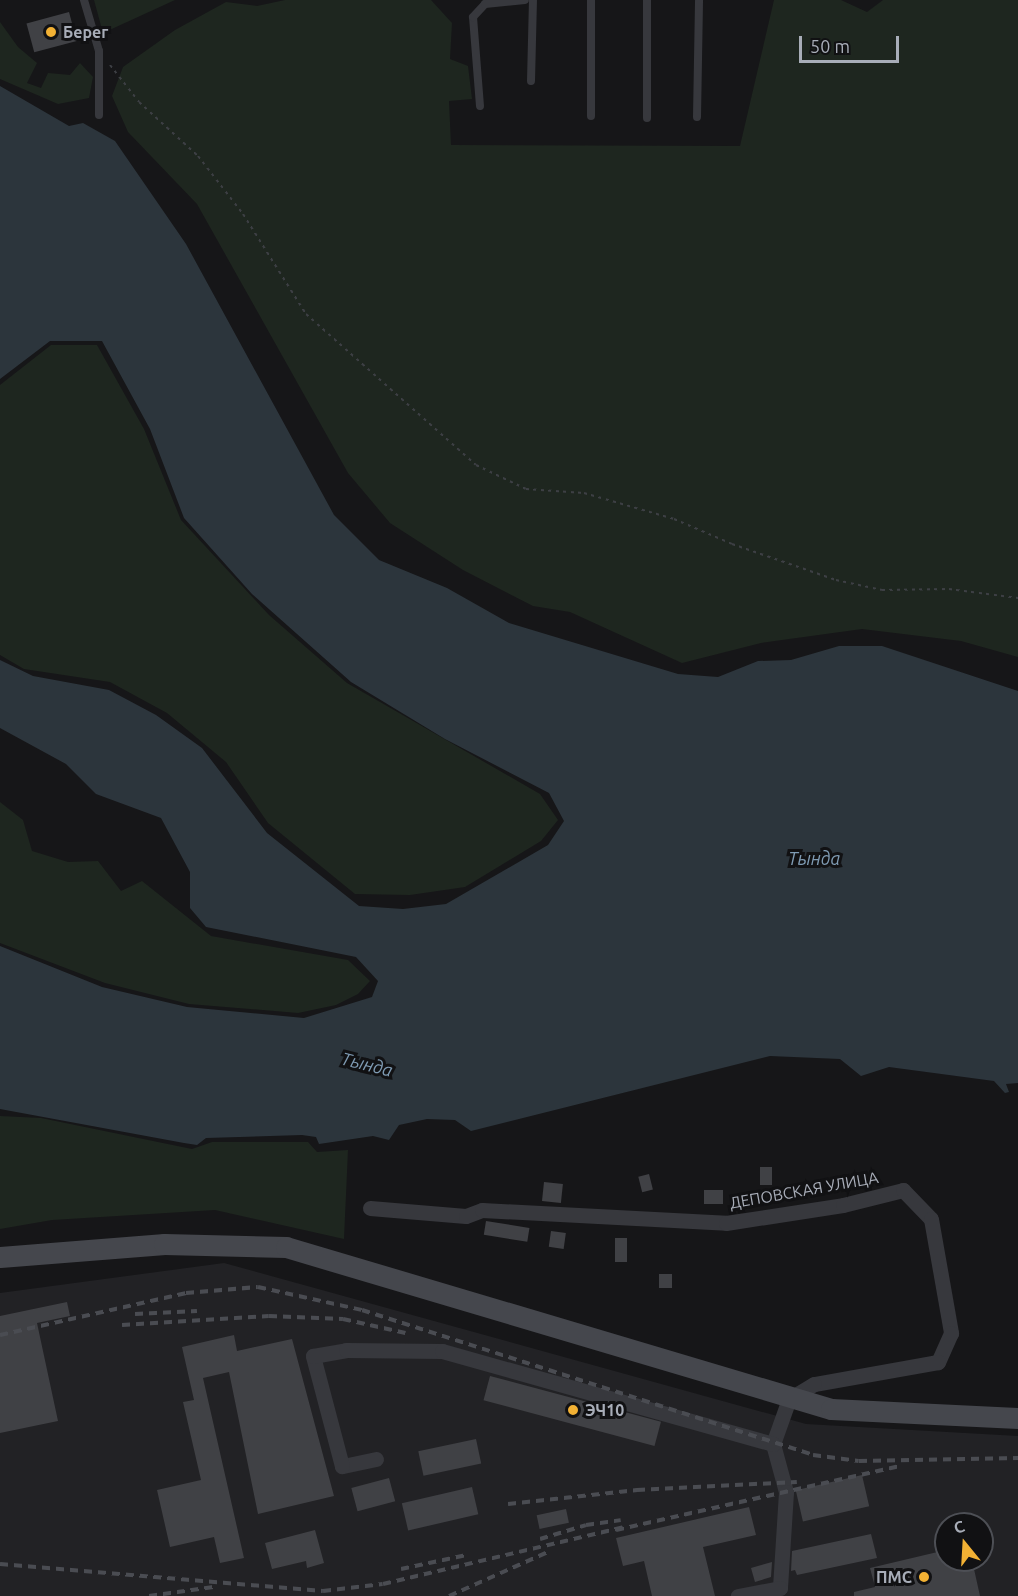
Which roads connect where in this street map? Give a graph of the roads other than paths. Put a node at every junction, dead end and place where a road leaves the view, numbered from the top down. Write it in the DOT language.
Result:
graph roads {
  1 [pos="84,0"];
  2 [pos="525,0"];
  3 [pos="533,0"];
  4 [pos="591,0"];
  5 [pos="647,0"];
  6 [pos="699,0"];
  7 [pos="531,81"];
  8 [pos="480,105"];
  9 [pos="99,115"];
  10 [pos="591,116"];
  11 [pos="697,117"];
  12 [pos="647,118"];
  13 [pos="370,1208"];
  14 [pos="0,1257"];
  15 [pos="789,1399"];
  16 [pos="1018,1418"];
  17 [pos="773,1444"];
  18 [pos="376,1459"];
  19 [pos="738,1596"];
  1 -- 9 [label="lane"];
  2 -- 8 [label="lane"];
  3 -- 7 [label="lane"];
  4 -- 10 [label="lane"];
  5 -- 12 [label="lane"];
  6 -- 11 [label="lane"];
  13 -- 15 [label="street, ДЕПОВСКАЯ УЛИЦА"];
  14 -- 15 [label="street"];
  15 -- 16 [label="street"];
  15 -- 17 [label="street"];
  17 -- 18 [label="street"];
  17 -- 19 [label="street"];
}
